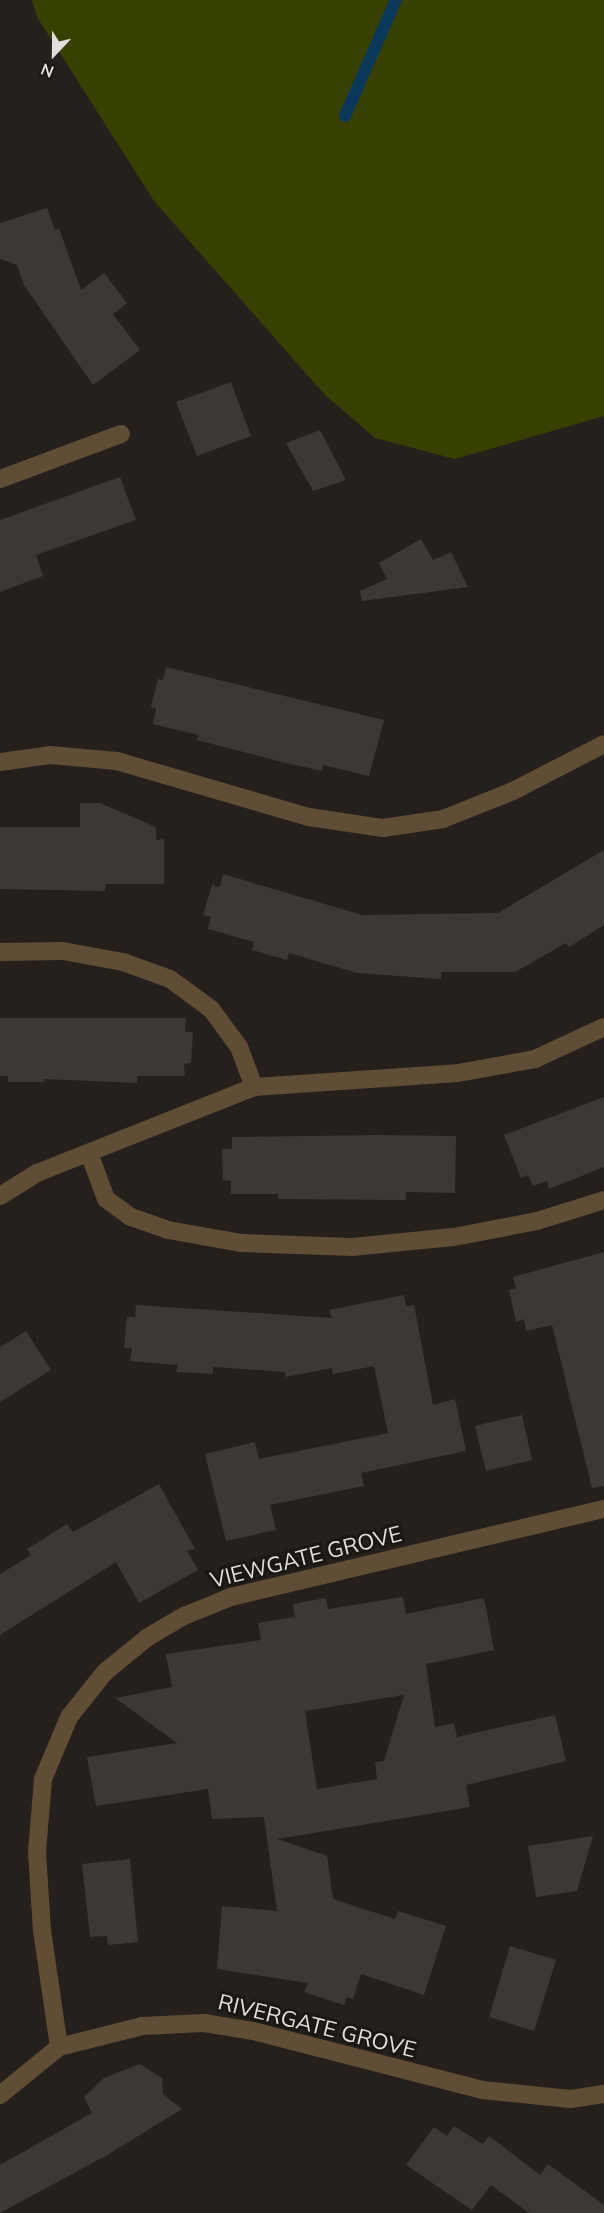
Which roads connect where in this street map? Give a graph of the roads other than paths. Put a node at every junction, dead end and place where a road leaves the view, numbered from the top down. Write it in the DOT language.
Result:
graph roads {
  1 [pos="121,434"];
  2 [pos="0,479"];
  3 [pos="604,744"];
  4 [pos="0,762"];
  5 [pos="0,952"];
  6 [pos="604,1027"];
  7 [pos="254,1087"];
  8 [pos="89,1153"];
  9 [pos="0,1196"];
  10 [pos="604,1200"];
  11 [pos="604,1509"];
  12 [pos="59,2047"];
  13 [pos="604,2094"];
  14 [pos="0,2095"];
  1 -- 2 [label="street"];
  3 -- 4 [label="street"];
  5 -- 7 [label="street"];
  6 -- 7 [label="street"];
  7 -- 8 [label="street"];
  8 -- 9 [label="street"];
  8 -- 10 [label="street"];
  11 -- 12 [label="street, VIEWGATE GROVE"];
  12 -- 13 [label="street, RIVERGATE GROVE"];
  12 -- 14 [label="street, RIVERGATE GROVE"];
}
